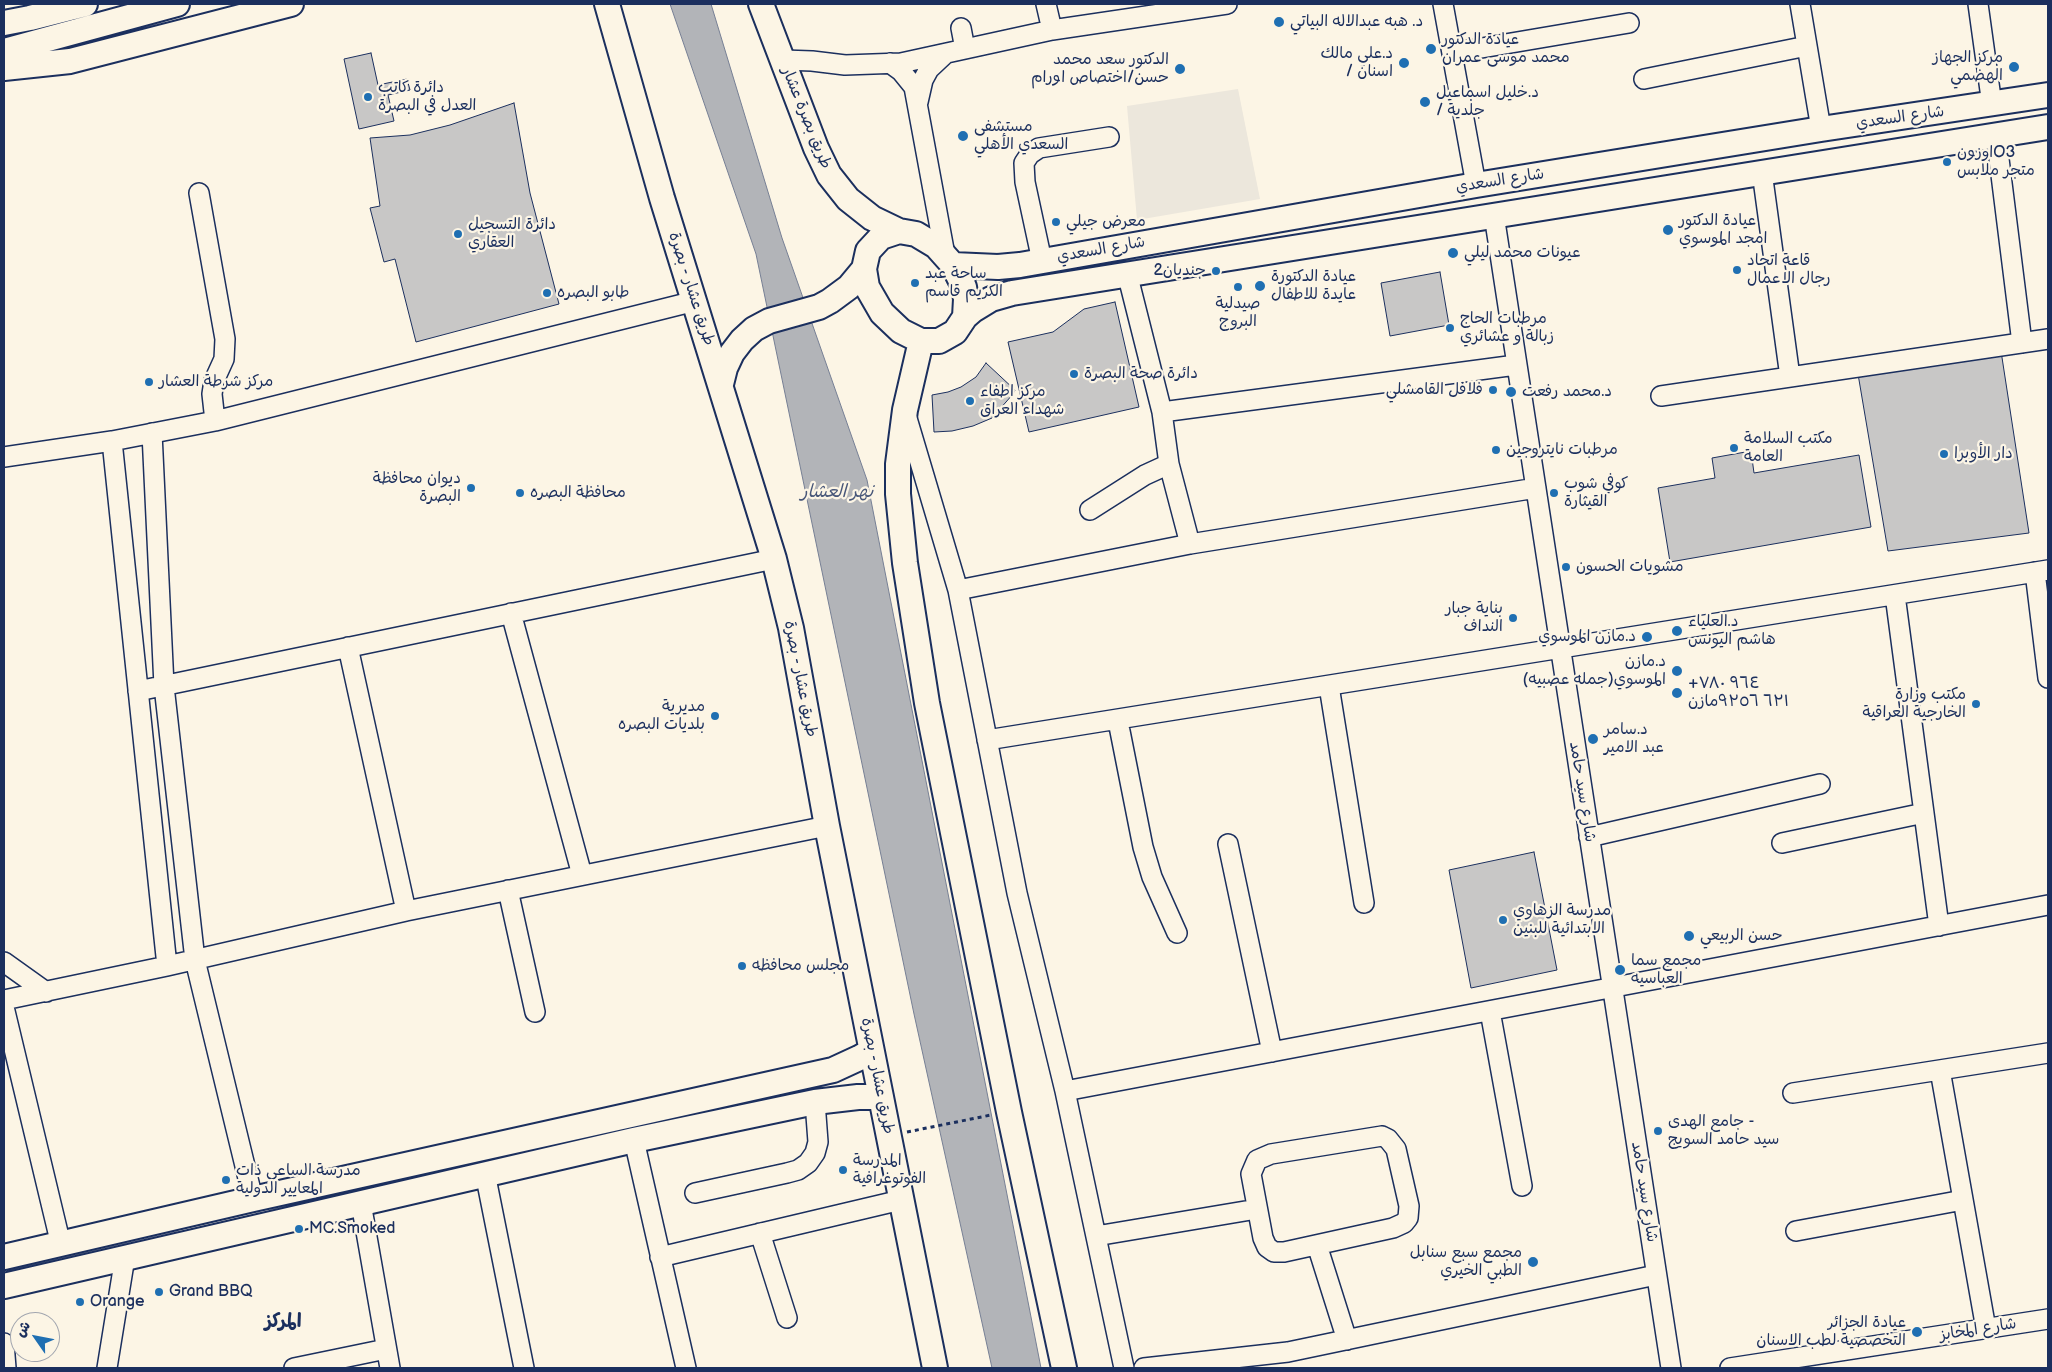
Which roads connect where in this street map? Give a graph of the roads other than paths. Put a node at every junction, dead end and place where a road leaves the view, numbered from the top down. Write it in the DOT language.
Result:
graph roads {
  1 [pos="85,4"];
  2 [pos="177,4"];
  3 [pos="291,4"];
  4 [pos="607,4"];
  5 [pos="761,4"];
  6 [pos="1046,4"];
  7 [pos="1227,4"];
  8 [pos="1443,4"];
  9 [pos="1800,4"];
  10 [pos="1978,4"];
  11 [pos="4,22"];
  12 [pos="1629,23"];
  13 [pos="961,28"];
  14 [pos="1052,30"];
  15 [pos="1807,46"];
  16 [pos="4,51"];
  17 [pos="956,51"];
  18 [pos="1452,53"];
  19 [pos="783,60"];
  20 [pos="890,63"];
  21 [pos="4,68"];
  22 [pos="1644,79"];
  23 [pos="2048,95"];
  24 [pos="918,103"];
  25 [pos="1992,105"];
  26 [pos="2048,127"];
  27 [pos="1820,129"];
  28 [pos="1996,135"];
  29 [pos="1109,137"];
  30 [pos="1762,172"];
  31 [pos="1476,185"];
  32 [pos="198,193"];
  33 [pos="1494,215"];
  34 [pos="899,231"];
  35 [pos="949,260"];
  36 [pos="1042,261"];
  37 [pos="864,269"];
  38 [pos="1127,273"];
  39 [pos="695,301"];
  40 [pos="965,317"];
  41 [pos="2048,339"];
  42 [pos="921,341"];
  43 [pos="2022,343"];
  44 [pos="1516,364"];
  45 [pos="1790,377"];
  46 [pos="721,384"];
  47 [pos="1661,396"];
  48 [pos="905,410"];
  49 [pos="1162,412"];
  50 [pos="215,422"];
  51 [pos="152,433"];
  52 [pos="112,441"];
  53 [pos="4,457"];
  54 [pos="1170,464"];
  55 [pos="1536,488"];
  56 [pos="1090,510"];
  57 [pos="1190,544"];
  58 [pos="774,559"];
  59 [pos="2041,571"];
  60 [pos="958,590"];
  61 [pos="1895,595"];
  62 [pos="511,613"];
  63 [pos="348,647"];
  64 [pos="1560,649"];
  65 [pos="2048,678"];
  66 [pos="164,686"];
  67 [pos="1329,686"];
  68 [pos="138,691"];
  69 [pos="1118,721"];
  70 [pos="987,740"];
  71 [pos="1820,784"];
  72 [pos="1924,813"];
  73 [pos="827,826"];
  74 [pos="1589,837"];
  75 [pos="1782,843"];
  76 [pos="1228,844"];
  77 [pos="582,875"];
  78 [pos="508,890"];
  79 [pos="1364,903"];
  80 [pos="2048,905"];
  81 [pos="406,911"];
  82 [pos="1939,926"];
  83 [pos="1177,933"];
  84 [pos="195,960"];
  85 [pos="4,962"];
  86 [pos="166,966"];
  87 [pos="1612,988"];
  88 [pos="46,992"];
  89 [pos="4,1000"];
  90 [pos="4,1006"];
  91 [pos="1490,1011"];
  92 [pos="534,1012"];
  93 [pos="871,1051"];
  94 [pos="1272,1052"];
  95 [pos="2048,1053"];
  96 [pos="1940,1070"];
  97 [pos="1065,1091"];
  98 [pos="1793,1093"];
  99 [pos="881,1097"];
  100 [pos="814,1102"];
  101 [pos="634,1140"];
  102 [pos="485,1173"];
  103 [pos="1522,1186"];
  104 [pos="695,1193"];
  105 [pos="253,1199"];
  106 [pos="901,1200"];
  107 [pos="1963,1200"];
  108 [pos="360,1203"];
  109 [pos="1257,1210"];
  110 [pos="259,1226"];
  111 [pos="1796,1231"];
  112 [pos="760,1233"];
  113 [pos="1096,1236"];
  114 [pos="61,1245"];
  115 [pos="1317,1245"];
  116 [pos="4,1257"];
  117 [pos="125,1257"];
  118 [pos="660,1257"];
  119 [pos="1656,1275"];
  120 [pos="4,1286"];
  121 [pos="787,1318"];
  122 [pos="2048,1319"];
  123 [pos="1986,1329"];
  124 [pos="1347,1340"];
  125 [pos="4,1343"];
  126 [pos="386,1349"];
  127 [pos="6,1368"];
  128 [pos="107,1368"];
  129 [pos="294,1368"];
  130 [pos="390,1368"];
  131 [pos="524,1368"];
  132 [pos="686,1368"];
  133 [pos="935,1368"];
  134 [pos="1064,1368"];
  135 [pos="1124,1368"];
  136 [pos="1144,1368"];
  137 [pos="1671,1368"];
  138 [pos="1730,1368"];
  1 -- 11 [label="main road"];
  2 -- 16 [label="main road"];
  3 -- 21 [label="main road"];
  4 -- 39 [label="main road, طريق عشار - بصرة"];
  5 -- 19 [label="main road, طريق بصرة عشار"];
  6 -- 14 [label="street"];
  7 -- 14 [label="street"];
  8 -- 18 [label="street"];
  9 -- 15 [label="street"];
  10 -- 25 [label="street"];
  12 -- 18 [label="street"];
  13 -- 17 [label="street"];
  14 -- 17 [label="street"];
  15 -- 22 [label="street"];
  15 -- 27 [label="street"];
  17 -- 20 [label="street"];
  17 -- 24 [label="street"];
  18 -- 31 [label="street"];
  19 -- 20 [label="street"];
  19 -- 34 [label="main road, طريق بصرة عشار"];
  20 -- 24 [label="street"];
  23 -- 25 [label="main road, شارع السعدي"];
  24 -- 35 [label="street"];
  25 -- 27 [label="main road, شارع السعدي"];
  26 -- 28 [label="main road, شارع السعدي"];
  27 -- 31 [label="main road, شارع السعدي"];
  28 -- 30 [label="main road, شارع السعدي"];
  28 -- 43 [label="street"];
  29 -- 36 [label="street"];
  30 -- 33 [label="main road, شارع السعدي"];
  30 -- 45 [label="street"];
  31 -- 36 [label="main road, شارع السعدي"];
  32 -- 50 [label="street"];
  33 -- 38 [label="main road, شارع السعدي"];
  33 -- 44 [label="street, شارع سيد حامد"];
  34 -- 35 [label="main road"];
  34 -- 37 [label="main road"];
  35 -- 36 [label="main road, شارع السعدي"];
  35 -- 40 [label="main road"];
  37 -- 42 [label="main road"];
  37 -- 46 [label="main road"];
  38 -- 40 [label="main road, شارع السعدي"];
  38 -- 49 [label="street"];
  39 -- 46 [label="main road, طريق عشار - بصرة"];
  39 -- 50 [label="street"];
  40 -- 42 [label="main road"];
  41 -- 43 [label="street"];
  42 -- 48 [label="main road"];
  43 -- 45 [label="street"];
  44 -- 49 [label="street"];
  44 -- 55 [label="street, شارع سيد حامد"];
  45 -- 47 [label="street"];
  46 -- 58 [label="main road, طريق عشار - بصرة"];
  48 -- 60 [label="street"];
  48 -- 134 [label="main road"];
  49 -- 54 [label="street"];
  50 -- 51 [label="street"];
  51 -- 52 [label="street"];
  51 -- 66 [label="street"];
  52 -- 53 [label="street"];
  52 -- 68 [label="street"];
  54 -- 56 [label="street"];
  54 -- 57 [label="street"];
  55 -- 57 [label="street"];
  55 -- 64 [label="street, شارع سيد حامد"];
  57 -- 60 [label="street"];
  58 -- 62 [label="street"];
  58 -- 73 [label="main road, طريق عشار - بصرة"];
  59 -- 61 [label="street"];
  59 -- 65 [label="street"];
  60 -- 70 [label="street"];
  61 -- 64 [label="street"];
  61 -- 72 [label="street"];
  62 -- 63 [label="street"];
  62 -- 77 [label="street"];
  63 -- 66 [label="street"];
  63 -- 81 [label="street"];
  64 -- 67 [label="street"];
  64 -- 74 [label="street, شارع سيد حامد"];
  66 -- 68 [label="street"];
  66 -- 84 [label="street"];
  67 -- 69 [label="street"];
  67 -- 79 [label="street"];
  68 -- 86 [label="street"];
  69 -- 70 [label="street"];
  69 -- 83 [label="street"];
  70 -- 97 [label="street"];
  71 -- 74 [label="street"];
  72 -- 75 [label="street"];
  72 -- 82 [label="street"];
  73 -- 77 [label="street"];
  73 -- 93 [label="main road, طريق عشار - بصرة"];
  74 -- 87 [label="street, شارع سيد حامد"];
  76 -- 94 [label="street"];
  77 -- 78 [label="street"];
  78 -- 81 [label="street"];
  78 -- 92 [label="street"];
  80 -- 82 [label="street"];
  81 -- 84 [label="street"];
  82 -- 87 [label="street"];
  84 -- 86 [label="street"];
  84 -- 105 [label="street"];
  85 -- 88 [label="street"];
  86 -- 88 [label="street"];
  87 -- 91 [label="street"];
  87 -- 119 [label="street, شارع سيد حامد"];
  88 -- 89 [label="street"];
  90 -- 114 [label="street"];
  91 -- 94 [label="street"];
  91 -- 103 [label="street"];
  93 -- 99 [label="main road, طريق عشار - بصرة"];
  93 -- 105 [label="main road"];
  94 -- 97 [label="street"];
  95 -- 96 [label="street"];
  96 -- 98 [label="street"];
  96 -- 107 [label="street"];
  97 -- 113 [label="street"];
  99 -- 100 [label="main road"];
  99 -- 106 [label="main road, طريق عشار - بصرة"];
  100 -- 101 [label="main road"];
  100 -- 104 [label="street"];
  101 -- 102 [label="main road"];
  101 -- 118 [label="street"];
  102 -- 108 [label="main road"];
  102 -- 131 [label="street"];
  105 -- 110 [label="main road"];
  105 -- 114 [label="main road"];
  106 -- 112 [label="street"];
  106 -- 133 [label="main road, طريق عشار - بصرة"];
  107 -- 111 [label="street"];
  107 -- 123 [label="street"];
  108 -- 110 [label="main road"];
  108 -- 126 [label="street"];
  109 -- 113 [label="street"];
  109 -- 115 [label="street"];
  109 -- 115 [label="street"];
  110 -- 117 [label="main road"];
  112 -- 118 [label="street"];
  112 -- 121 [label="street"];
  113 -- 135 [label="street"];
  114 -- 116 [label="main road"];
  115 -- 124 [label="street"];
  117 -- 120 [label="main road"];
  117 -- 128 [label="street"];
  118 -- 132 [label="street"];
  119 -- 124 [label="street"];
  119 -- 137 [label="street, شارع سيد حامد"];
  122 -- 123 [label="street, شارع المخابز"];
  123 -- 138 [label="street, شارع المخابز"];
  124 -- 136 [label="street"];
  125 -- 127 [label="street"];
  126 -- 129 [label="street"];
  126 -- 130 [label="street"];
}
